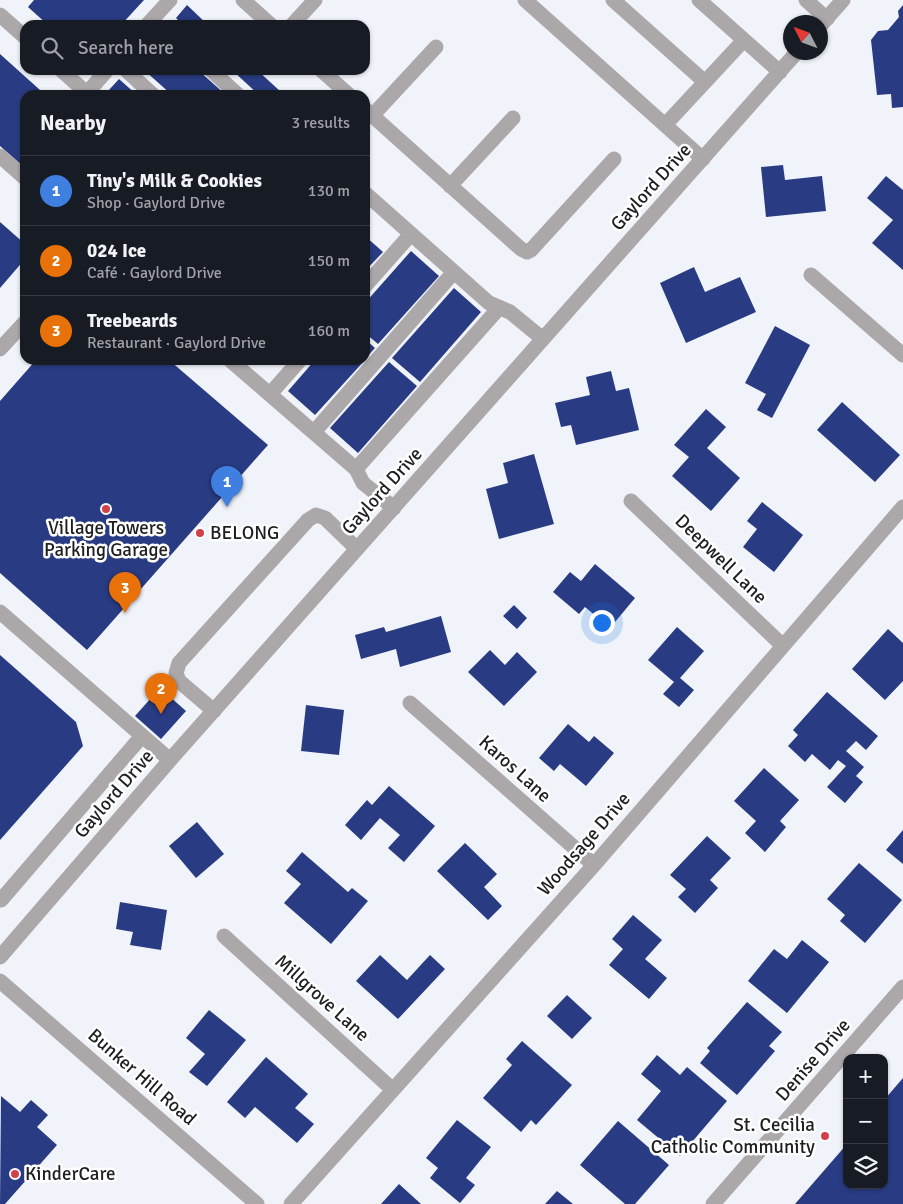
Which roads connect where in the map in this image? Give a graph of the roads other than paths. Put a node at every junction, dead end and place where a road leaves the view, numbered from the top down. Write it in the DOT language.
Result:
graph roads {
  1 [pos="170,0"];
  2 [pos="243,0"];
  3 [pos="315,0"];
  4 [pos="525,0"];
  5 [pos="613,0"];
  6 [pos="699,0"];
  7 [pos="806,0"];
  8 [pos="843,0"];
  9 [pos="0,15"];
  10 [pos="818,15"];
  11 [pos="828,17"];
  12 [pos="156,20"];
  13 [pos="265,20"];
  14 [pos="297,20"];
  15 [pos="20,33"];
  16 [pos="744,40"];
  17 [pos="436,47"];
  18 [pos="790,60"];
  19 [pos="780,72"];
  20 [pos="67,75"];
  21 [pos="103,75"];
  22 [pos="131,75"];
  23 [pos="216,75"];
  24 [pos="327,75"];
  25 [pos="705,82"];
  26 [pos="84,90"];
  27 [pos="91,90"];
  28 [pos="148,90"];
  29 [pos="233,90"];
  30 [pos="343,90"];
  31 [pos="370,111"];
  32 [pos="370,113"];
  33 [pos="513,118"];
  34 [pos="665,125"];
  35 [pos="0,156"];
  36 [pos="614,159"];
  37 [pos="703,159"];
  38 [pos="20,174"];
  39 [pos="450,186"];
  40 [pos="370,197"];
  41 [pos="411,234"];
  42 [pos="453,272"];
  43 [pos="811,274"];
  44 [pos="370,280"];
  45 [pos="499,308"];
  46 [pos="20,328"];
  47 [pos="543,339"];
  48 [pos="0,350"];
  49 [pos="903,355"];
  50 [pos="236,365"];
  51 [pos="296,365"];
  52 [pos="270,394"];
  53 [pos="314,432"];
  54 [pos="356,469"];
  55 [pos="631,501"];
  56 [pos="903,507"];
  57 [pos="394,508"];
  58 [pos="358,549"];
  59 [pos="0,612"];
  60 [pos="783,646"];
  61 [pos="410,703"];
  62 [pos="214,711"];
  63 [pos="142,736"];
  64 [pos="170,760"];
  65 [pos="594,865"];
  66 [pos="1,900"];
  67 [pos="224,936"];
  68 [pos="0,957"];
  69 [pos="0,981"];
  70 [pos="903,987"];
  71 [pos="394,1090"];
  72 [pos="257,1204"];
  73 [pos="291,1204"];
  74 [pos="713,1204"];
  1 -- 12 [label="street"];
  2 -- 13 [label="street"];
  3 -- 14 [label="street"];
  4 -- 34 [label="street"];
  5 -- 25 [label="street"];
  6 -- 16 [label="street"];
  7 -- 10 [label="street"];
  8 -- 11 [label="street"];
  9 -- 15 [label="street"];
  16 -- 19 [label="street"];
  16 -- 25 [label="street"];
  17 -- 31 [label="street"];
  18 -- 19 [label="street, Gaylord Drive"];
  19 -- 37 [label="street, Gaylord Drive"];
  20 -- 26 [label="street"];
  21 -- 27 [label="street"];
  22 -- 28 [label="street"];
  23 -- 29 [label="street"];
  24 -- 30 [label="street"];
  25 -- 34 [label="street"];
  32 -- 39 [label="street"];
  33 -- 39 [label="street"];
  34 -- 37 [label="street"];
  35 -- 38 [label="street"];
  36 -- 39 [label="street"];
  37 -- 47 [label="street, Gaylord Drive"];
  40 -- 41 [label="street"];
  41 -- 42 [label="street"];
  41 -- 44 [label="street"];
  42 -- 45 [label="street"];
  42 -- 53 [label="street"];
  43 -- 49 [label="street"];
  45 -- 47 [label="street"];
  45 -- 54 [label="street"];
  46 -- 48 [label="street"];
  47 -- 57 [label="street, Gaylord Drive"];
  50 -- 52 [label="street"];
  51 -- 52 [label="street"];
  52 -- 53 [label="street"];
  53 -- 54 [label="street"];
  54 -- 57 [label="street"];
  55 -- 60 [label="street, Deepwell Lane"];
  56 -- 60 [label="street, Woodsage Drive"];
  57 -- 58 [label="street, Gaylord Drive"];
  58 -- 62 [label="street, Gaylord Drive"];
  58 -- 62 [label="street"];
  59 -- 63 [label="street"];
  60 -- 65 [label="street, Woodsage Drive"];
  61 -- 65 [label="street, Karos Lane"];
  62 -- 64 [label="street, Gaylord Drive"];
  63 -- 64 [label="street"];
  63 -- 66 [label="street"];
  64 -- 68 [label="street, Gaylord Drive"];
  65 -- 71 [label="street, Woodsage Drive"];
  67 -- 71 [label="street, Millgrove Lane"];
  69 -- 72 [label="street, Bunker Hill Road"];
  70 -- 74 [label="street, Denise Drive"];
  71 -- 73 [label="street, Woodsage Drive"];
}
